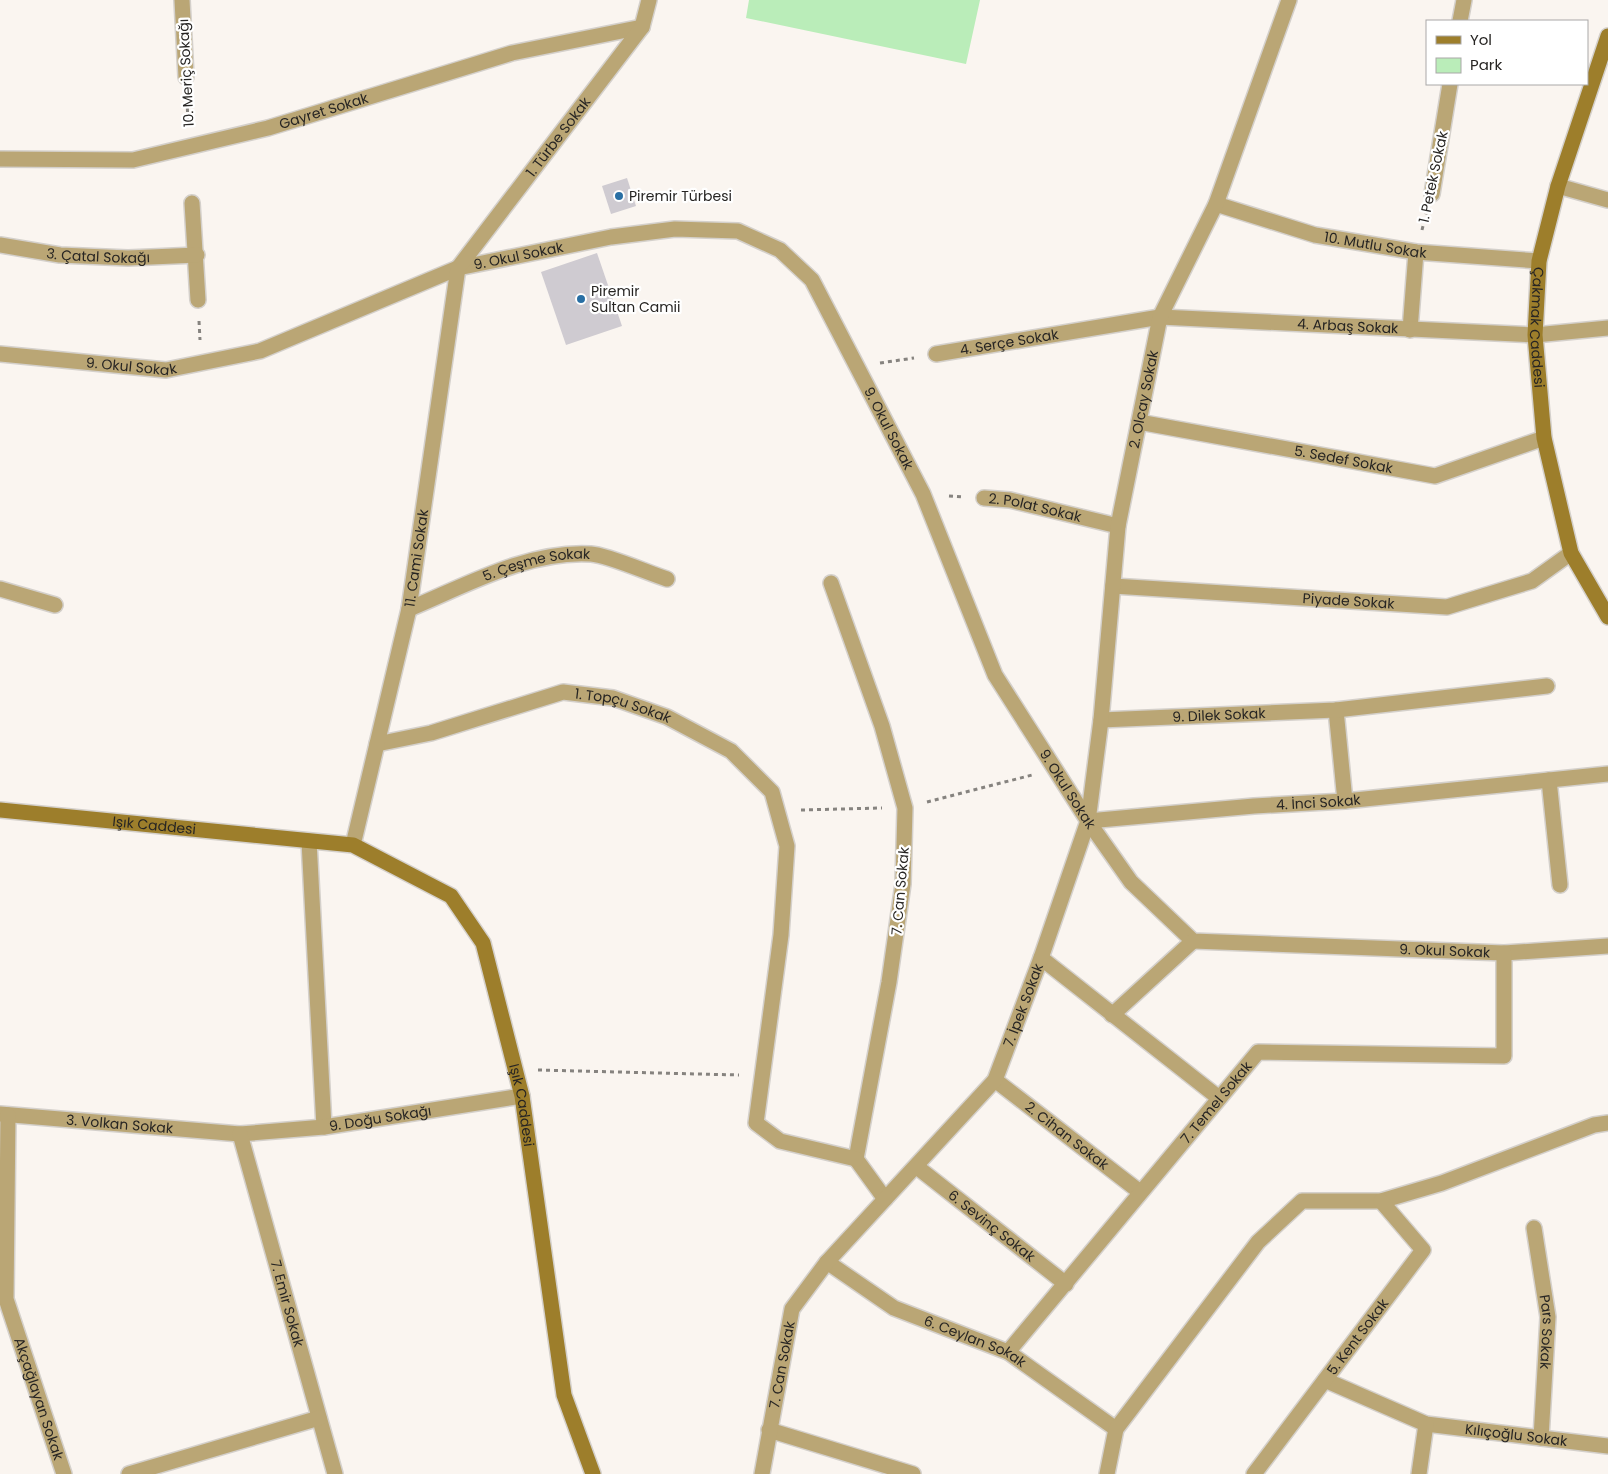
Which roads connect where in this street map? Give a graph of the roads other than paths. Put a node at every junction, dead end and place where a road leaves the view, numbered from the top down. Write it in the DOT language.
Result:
graph roads {
  1 [pos="182,0"];
  2 [pos="649,0"];
  3 [pos="1289,0"];
  4 [pos="1464,0"];
  5 [pos="1460,20"];
  6 [pos="642,27"];
  7 [pos="1608,36"];
  8 [pos="1602,69"];
  9 [pos="186,77"];
  10 [pos="1450,85"];
  11 [pos="0,159"];
  12 [pos="1558,186"];
  13 [pos="1432,194"];
  14 [pos="1608,200"];
  15 [pos="192,203"];
  16 [pos="1216,204"];
  17 [pos="0,245"];
  18 [pos="1416,252"];
  19 [pos="197,256"];
  20 [pos="1539,261"];
  21 [pos="458,268"];
  22 [pos="198,300"];
  23 [pos="1160,317"];
  24 [pos="1608,328"];
  25 [pos="1410,330"];
  26 [pos="1535,335"];
  27 [pos="0,354"];
  28 [pos="936,354"];
  29 [pos="1139,422"];
  30 [pos="1544,438"];
  31 [pos="984,498"];
  32 [pos="1118,526"];
  33 [pos="1572,553"];
  34 [pos="667,579"];
  35 [pos="831,583"];
  36 [pos="1113,586"];
  37 [pos="0,589"];
  38 [pos="55,605"];
  39 [pos="408,609"];
  40 [pos="1608,617"];
  41 [pos="1547,686"];
  42 [pos="1336,710"];
  43 [pos="1101,720"];
  44 [pos="377,744"];
  45 [pos="1608,774"];
  46 [pos="1549,780"];
  47 [pos="1345,800"];
  48 [pos="0,810"];
  49 [pos="1088,821"];
  50 [pos="309,841"];
  51 [pos="354,845"];
  52 [pos="1560,885"];
  53 [pos="1193,941"];
  54 [pos="1608,946"];
  55 [pos="1504,953"];
  56 [pos="1041,958"];
  57 [pos="1112,1015"];
  58 [pos="995,1080"];
  59 [pos="522,1096"];
  60 [pos="1219,1098"];
  61 [pos="4,1115"];
  62 [pos="1608,1122"];
  63 [pos="324,1127"];
  64 [pos="240,1134"];
  65 [pos="856,1159"];
  66 [pos="917,1167"];
  67 [pos="1140,1192"];
  68 [pos="886,1199"];
  69 [pos="1381,1201"];
  70 [pos="1534,1228"];
  71 [pos="827,1262"];
  72 [pos="1066,1284"];
  73 [pos="1008,1352"];
  74 [pos="1325,1380"];
  75 [pos="320,1418"];
  76 [pos="1426,1424"];
  77 [pos="1116,1429"];
  78 [pos="769,1430"];
  79 [pos="1541,1438"];
  80 [pos="1608,1446"];
  81 [pos="64,1474"];
  82 [pos="129,1474"];
  83 [pos="335,1474"];
  84 [pos="593,1474"];
  85 [pos="762,1474"];
  86 [pos="913,1474"];
  87 [pos="1107,1474"];
  88 [pos="1254,1474"];
  89 [pos="1419,1474"];
  1 -- 9 [label="street, 10. Meriç Sokağı"];
  2 -- 6 [label="street, 1. Türbe Sokak"];
  3 -- 16 [label="street, 2. Olcay Sokak"];
  4 -- 5 [label="street"];
  6 -- 11 [label="street, Gayret Sokak"];
  6 -- 21 [label="street, 1. Türbe Sokak"];
  7 -- 8 [label="main road, Çakmak Caddesi"];
  8 -- 12 [label="main road, Çakmak Caddesi"];
  10 -- 13 [label="street, 1. Petek Sokak"];
  12 -- 14 [label="street"];
  12 -- 20 [label="main road, Çakmak Caddesi"];
  15 -- 19 [label="street"];
  16 -- 18 [label="street, 10. Mutlu Sokak"];
  16 -- 23 [label="street, 2. Olcay Sokak"];
  17 -- 19 [label="street, 3. Çatal Sokağı"];
  18 -- 20 [label="street, 10. Mutlu Sokak"];
  18 -- 25 [label="street"];
  19 -- 22 [label="street"];
  20 -- 26 [label="main road, Çakmak Caddesi"];
  21 -- 27 [label="street, 9. Okul Sokak"];
  21 -- 39 [label="street, 11. Cami Sokak"];
  21 -- 49 [label="street, 9. Okul Sokak"];
  23 -- 25 [label="street, 4. Arbaş Sokak"];
  23 -- 28 [label="street, 4. Serçe Sokak"];
  23 -- 29 [label="street, 2. Olcay Sokak"];
  24 -- 26 [label="street, 4. Arbaş Sokak"];
  25 -- 26 [label="street, 4. Arbaş Sokak"];
  26 -- 30 [label="main road, Çakmak Caddesi"];
  29 -- 30 [label="street, 5. Sedef Sokak"];
  29 -- 32 [label="street, 2. Olcay Sokak"];
  30 -- 33 [label="main road, Çakmak Caddesi"];
  31 -- 32 [label="street, 2. Polat Sokak"];
  32 -- 36 [label="street, 2. Olcay Sokak"];
  33 -- 36 [label="street, Piyade Sokak"];
  33 -- 40 [label="main road, Çakmak Caddesi"];
  34 -- 39 [label="street, 5. Çeşme Sokak"];
  35 -- 65 [label="street, 7. Can Sokak"];
  36 -- 43 [label="street, 2. Olcay Sokak"];
  37 -- 38 [label="street"];
  39 -- 44 [label="street, 11. Cami Sokak"];
  41 -- 42 [label="street, 9. Dilek Sokak"];
  42 -- 43 [label="street, 9. Dilek Sokak"];
  42 -- 47 [label="street"];
  43 -- 49 [label="street, 2. Olcay Sokak"];
  44 -- 51 [label="street, 11. Cami Sokak"];
  44 -- 65 [label="street, 1. Topçu Sokak"];
  45 -- 46 [label="street, 4. İnci Sokak"];
  46 -- 47 [label="street, 4. İnci Sokak"];
  46 -- 52 [label="street"];
  47 -- 49 [label="street, 4. İnci Sokak"];
  48 -- 50 [label="main road, Işık Caddesi"];
  49 -- 53 [label="street, 9. Okul Sokak"];
  49 -- 56 [label="street, 7. İpek Sokak"];
  50 -- 51 [label="main road, Işık Caddesi"];
  50 -- 63 [label="street"];
  51 -- 59 [label="main road, Işık Caddesi"];
  53 -- 55 [label="street, 9. Okul Sokak"];
  53 -- 57 [label="street"];
  54 -- 55 [label="street, 9. Okul Sokak"];
  55 -- 60 [label="street, 7. Temel Sokak"];
  56 -- 57 [label="street"];
  56 -- 58 [label="street, 7. İpek Sokak"];
  57 -- 60 [label="street"];
  58 -- 66 [label="street, 7. İpek Sokak"];
  58 -- 67 [label="street, 2. Cihan Sokak"];
  59 -- 63 [label="street, 9. Doğu Sokağı"];
  59 -- 84 [label="main road, Işık Caddesi"];
  60 -- 67 [label="street, 7. Temel Sokak"];
  61 -- 64 [label="street, 3. Volkan Sokak"];
  61 -- 81 [label="street, Akçağlayan Sokak"];
  62 -- 69 [label="street"];
  63 -- 64 [label="street, 9. Doğu Sokağı"];
  64 -- 75 [label="street, 7. Emir Sokak"];
  65 -- 68 [label="street"];
  66 -- 68 [label="street, 7. Can Sokak"];
  66 -- 72 [label="street, 6. Sevinç Sokak"];
  67 -- 72 [label="street, 7. Temel Sokak"];
  68 -- 71 [label="street, 7. Can Sokak"];
  69 -- 74 [label="street, 5. Kent Sokak"];
  69 -- 77 [label="street"];
  70 -- 79 [label="street, Pars Sokak"];
  71 -- 73 [label="street, 6. Ceylan Sokak"];
  71 -- 78 [label="street, 7. Can Sokak"];
  72 -- 73 [label="street, 7. Temel Sokak"];
  73 -- 77 [label="street, 6. Ceylan Sokak"];
  74 -- 76 [label="street, Kılıçoğlu Sokak"];
  74 -- 88 [label="street, 5. Kent Sokak"];
  75 -- 82 [label="street"];
  75 -- 83 [label="street, 7. Emir Sokak"];
  76 -- 79 [label="street, Kılıçoğlu Sokak"];
  76 -- 89 [label="street"];
  77 -- 87 [label="street"];
  78 -- 85 [label="street, 7. Can Sokak"];
  78 -- 86 [label="street"];
  79 -- 80 [label="street, Kılıçoğlu Sokak"];
}
